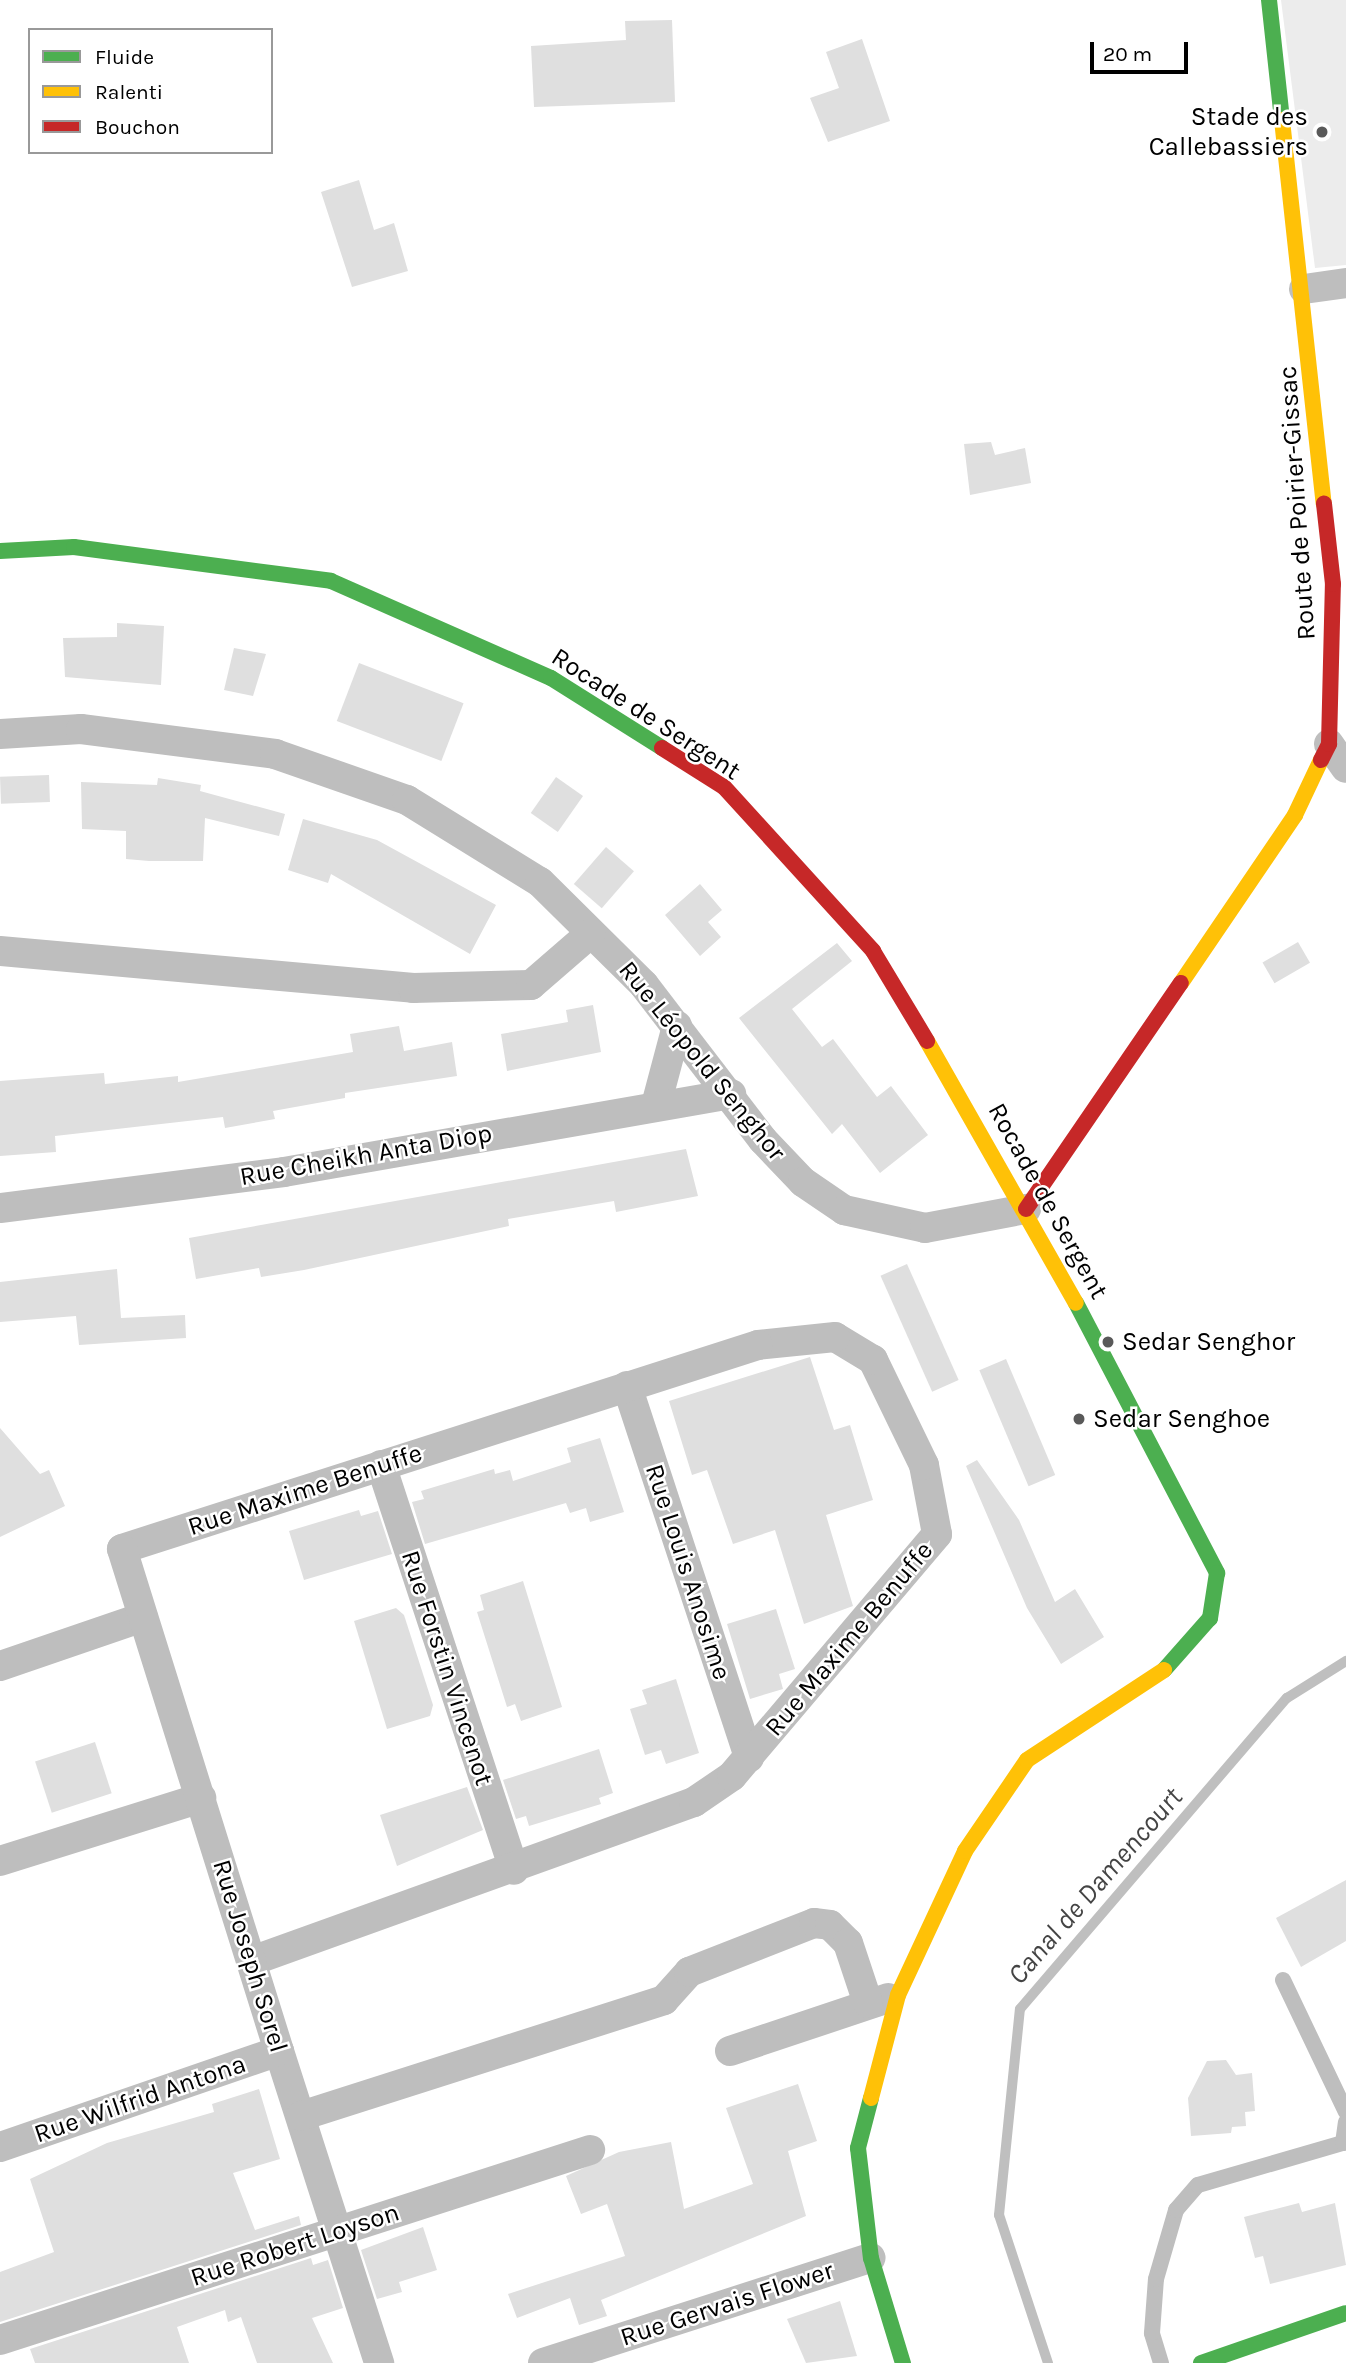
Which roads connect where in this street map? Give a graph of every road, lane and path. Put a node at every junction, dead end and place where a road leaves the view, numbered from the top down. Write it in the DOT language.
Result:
graph roads {
  1 [pos="1269,0"];
  2 [pos="1346,283"];
  3 [pos="1304,289"];
  4 [pos="0,551"];
  5 [pos="1340,584"];
  6 [pos="0,734"];
  7 [pos="1338,756"];
  8 [pos="591,933"];
  9 [pos="0,951"];
  10 [pos="677,1026"];
  11 [pos="731,1094"];
  12 [pos="656,1105"];
  13 [pos="0,1208"];
  14 [pos="1026,1209"];
  15 [pos="628,1386"];
  16 [pos="382,1465"];
  17 [pos="122,1549"];
  18 [pos="143,1617"];
  19 [pos="1,1661"];
  20 [pos="749,1757"];
  21 [pos="201,1798"];
  22 [pos="0,1861"];
  23 [pos="513,1870"];
  24 [pos="252,1961"];
  25 [pos="1283,1980"];
  26 [pos="898,1995"];
  27 [pos="868,2003"];
  28 [pos="279,2051"];
  29 [pos="730,2051"];
  30 [pos="1346,2112"];
  31 [pos="301,2116"];
  32 [pos="1346,2122"];
  33 [pos="0,2147"];
  34 [pos="590,2150"];
  35 [pos="338,2231"];
  36 [pos="871,2258"];
  37 [pos="1346,2313"];
  38 [pos="896,2333"];
  39 [pos="0,2340"];
  40 [pos="379,2363"];
  41 [pos="543,2363"];
  42 [pos="903,2363"];
  43 [pos="913,2363"];
  44 [pos="1161,2363"];
  45 [pos="1202,2363"];
  1 -- 3 [label="main road, Route de Poirier-Gissac"];
  2 -- 3 [label="street"];
  3 -- 5 [label="main road, Route de Poirier-Gissac"];
  4 -- 14 [label="main road, Rocade de Sergent"];
  5 -- 7 [label="main road, Route de Poirier-Gissac"];
  6 -- 8 [label="street, Rue Léopold Senghor"];
  7 -- 14 [label="main road, Route de Poirier-Gissac"];
  8 -- 9 [label="street"];
  8 -- 10 [label="street, Rue Léopold Senghor"];
  10 -- 11 [label="street, Rue Léopold Senghor"];
  10 -- 12 [label="street"];
  11 -- 12 [label="street, Rue Cheikh Anta Diop"];
  11 -- 14 [label="street, Rue Léopold Senghor"];
  12 -- 13 [label="street, Rue Cheikh Anta Diop"];
  14 -- 26 [label="main road, Rocade de Sergent"];
  15 -- 16 [label="street, Rue Maxime Benuffe"];
  15 -- 20 [label="street, Rue Louis Anosime"];
  15 -- 20 [label="street, Rue Maxime Benuffe"];
  16 -- 17 [label="street, Rue Maxime Benuffe"];
  16 -- 23 [label="street, Rue Forstin Vincenot"];
  17 -- 18 [label="street, Rue Joseph Sorel"];
  18 -- 19 [label="street"];
  18 -- 21 [label="street, Rue Joseph Sorel"];
  20 -- 23 [label="street, Rue Maxime Benuffe"];
  21 -- 22 [label="street"];
  21 -- 24 [label="street, Rue Joseph Sorel"];
  23 -- 24 [label="street, Rue Maxime Benuffe"];
  24 -- 28 [label="street, Rue Joseph Sorel"];
  25 -- 30 [label="lane"];
  26 -- 27 [label="street"];
  26 -- 36 [label="main road, Rocade de Sergent"];
  27 -- 29 [label="street"];
  27 -- 31 [label="street"];
  28 -- 31 [label="street, Rue Joseph Sorel"];
  28 -- 33 [label="street, Rue Wilfrid Antona"];
  31 -- 35 [label="street, Rue Joseph Sorel"];
  32 -- 44 [label="lane"];
  34 -- 35 [label="street, Rue Robert Loyson"];
  35 -- 39 [label="street, Rue Robert Loyson"];
  35 -- 40 [label="street, Rue Joseph Sorel"];
  36 -- 38 [label="main road, Rocade de Sergent"];
  36 -- 41 [label="street, Rue Gervais Flower"];
  37 -- 45 [label="main road"];
  38 -- 42 [label="main road, Rocade de Sergent"];
  38 -- 43 [label="main road, Rocade de Sergent"];
}
